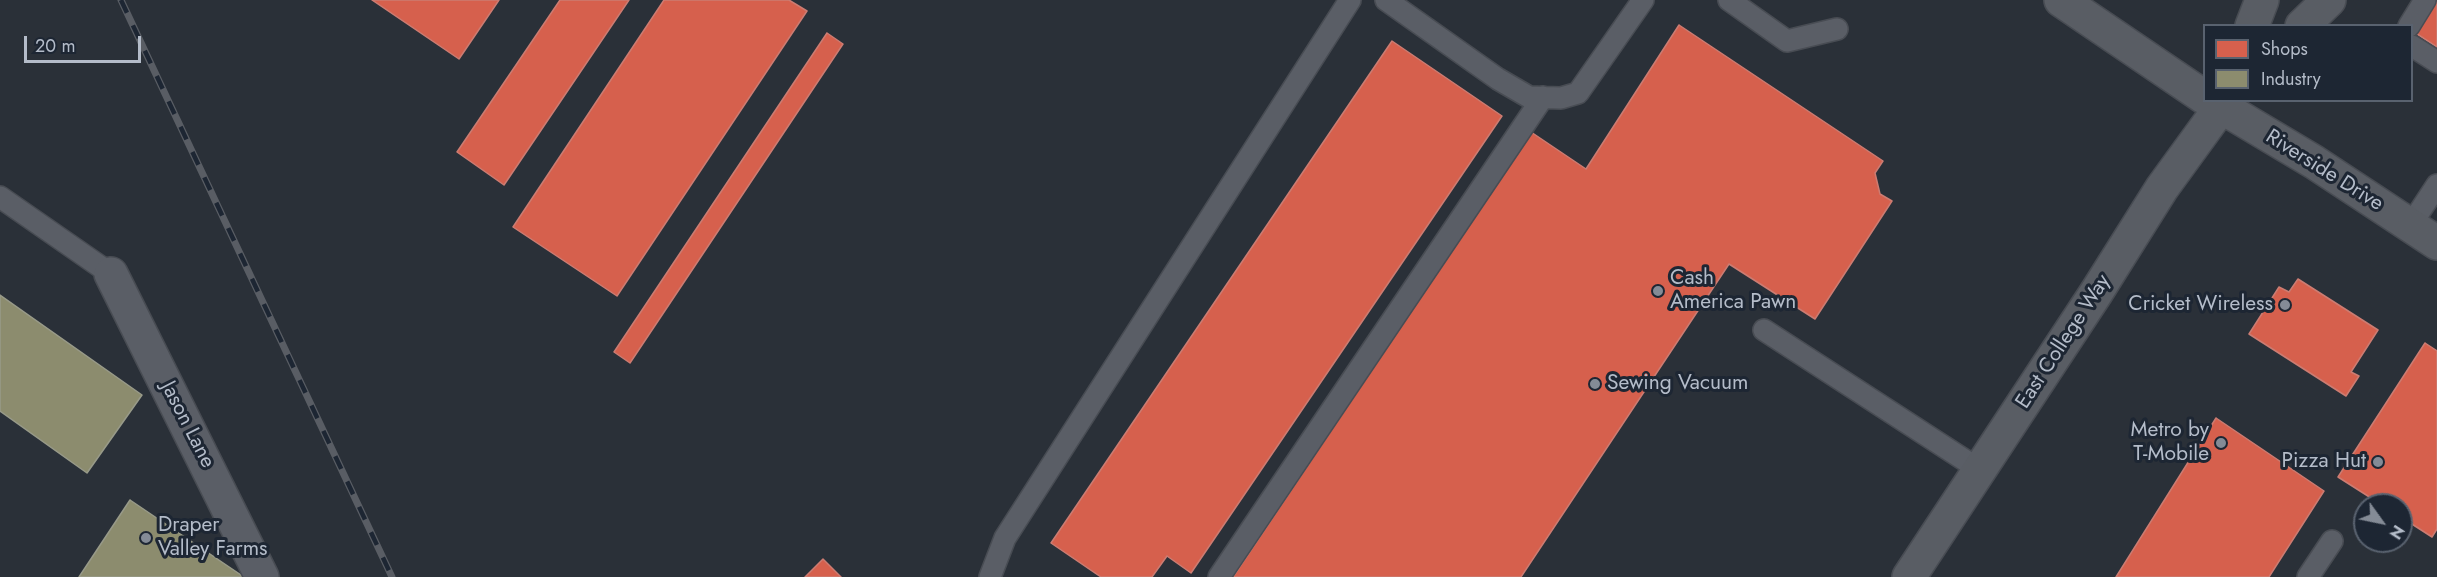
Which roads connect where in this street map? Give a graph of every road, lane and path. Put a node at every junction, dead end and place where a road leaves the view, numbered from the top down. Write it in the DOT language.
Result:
graph roads {
  1 [pos="1350,0"];
  2 [pos="1386,0"];
  3 [pos="1643,0"];
  4 [pos="1729,0"];
  5 [pos="2262,0"];
  6 [pos="2329,0"];
  7 [pos="2425,0"];
  8 [pos="2080,5"];
  9 [pos="2253,24"];
  10 [pos="2304,24"];
  11 [pos="2410,24"];
  12 [pos="1837,29"];
  13 [pos="2413,47"];
  14 [pos="2437,62"];
  15 [pos="2203,92"];
  16 [pos="1543,97"];
  17 [pos="2215,102"];
  18 [pos="2218,102"];
  19 [pos="2437,184"];
  20 [pos="0,197"];
  21 [pos="2410,226"];
  22 [pos="2437,243"];
  23 [pos="111,274"];
  24 [pos="1764,330"];
  25 [pos="1980,470"];
  26 [pos="2332,541"];
  27 [pos="262,577"];
  28 [pos="990,577"];
  29 [pos="1219,577"];
  30 [pos="1909,577"];
  31 [pos="2308,577"];
  1 -- 28 [label="lane"];
  2 -- 16 [label="lane"];
  3 -- 16 [label="lane"];
  4 -- 12 [label="lane"];
  5 -- 9 [label="main road"];
  6 -- 10 [label="main road"];
  7 -- 11 [label="lane"];
  8 -- 15 [label="main road, Riverside Drive"];
  13 -- 14 [label="lane"];
  16 -- 29 [label="lane"];
  17 -- 25 [label="main road, East College Way"];
  18 -- 21 [label="main road, Riverside Drive"];
  19 -- 21 [label="lane"];
  20 -- 23 [label="lane"];
  21 -- 22 [label="main road, Riverside Drive"];
  23 -- 27 [label="street, Jason Lane"];
  24 -- 25 [label="lane"];
  25 -- 30 [label="main road, East College Way"];
  26 -- 31 [label="lane"];
}
